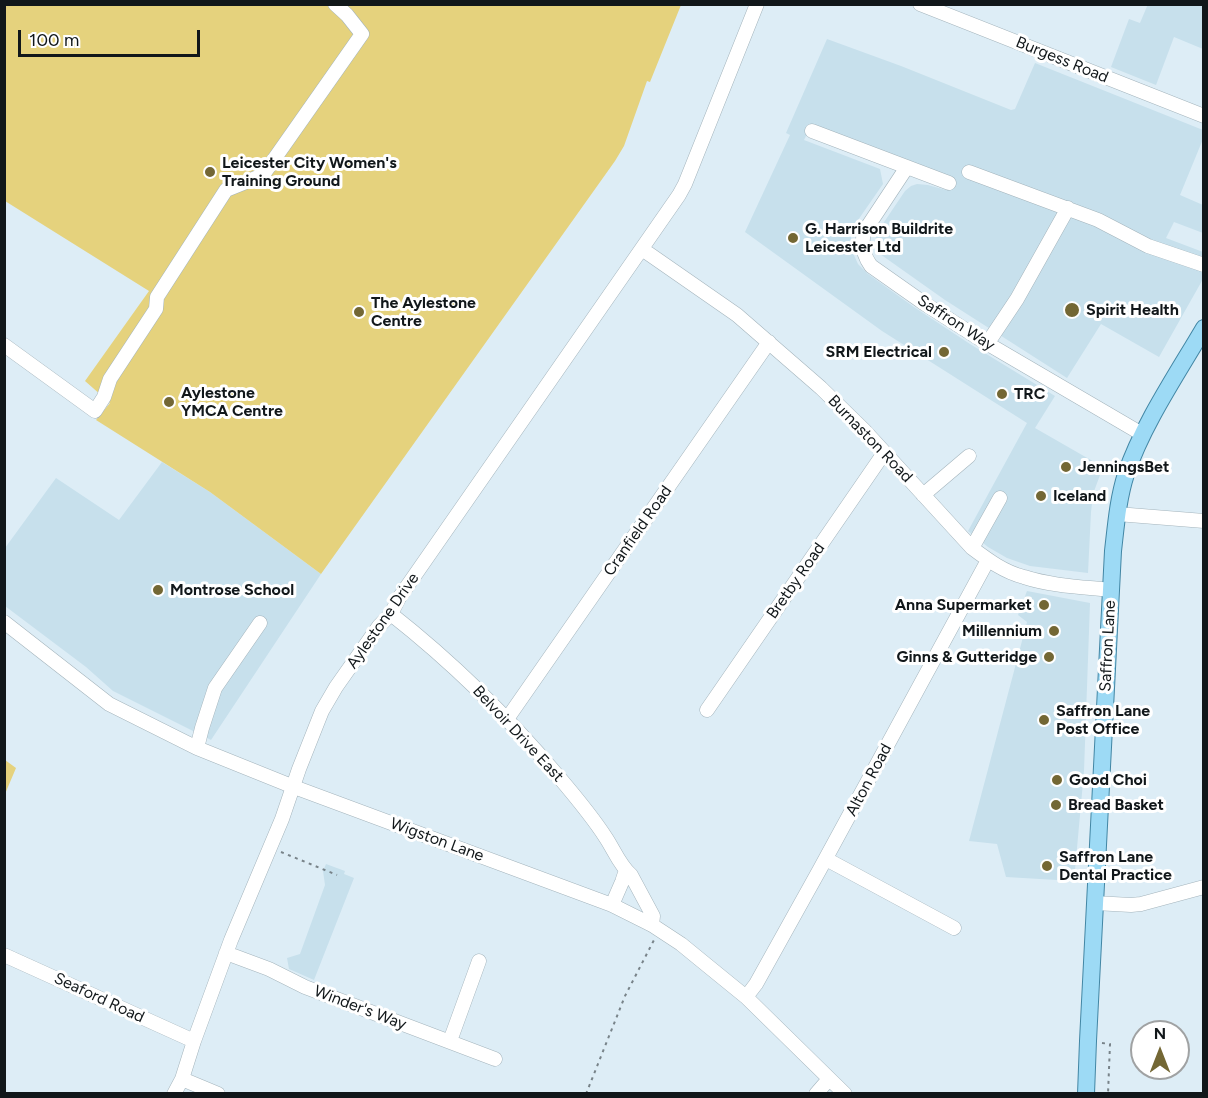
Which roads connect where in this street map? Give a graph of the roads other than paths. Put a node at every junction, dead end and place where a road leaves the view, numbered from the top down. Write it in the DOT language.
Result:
graph roads {
  1 [pos="335,4"];
  2 [pos="757,4"];
  3 [pos="920,4"];
  4 [pos="1203,116"];
  5 [pos="812,131"];
  6 [pos="907,167"];
  7 [pos="969,172"];
  8 [pos="949,183"];
  9 [pos="1068,208"];
  10 [pos="642,249"];
  11 [pos="1203,265"];
  12 [pos="1203,328"];
  13 [pos="769,342"];
  14 [pos="987,344"];
  15 [pos="4,345"];
  16 [pos="1142,434"];
  17 [pos="884,453"];
  18 [pos="969,456"];
  19 [pos="923,495"];
  20 [pos="1000,498"];
  21 [pos="1117,514"];
  22 [pos="1203,521"];
  23 [pos="972,548"];
  24 [pos="988,560"];
  25 [pos="1111,590"];
  26 [pos="391,614"];
  27 [pos="4,622"];
  28 [pos="260,623"];
  29 [pos="707,710"];
  30 [pos="507,720"];
  31 [pos="197,748"];
  32 [pos="294,786"];
  33 [pos="826,859"];
  34 [pos="626,870"];
  35 [pos="1203,887"];
  36 [pos="1095,903"];
  37 [pos="612,905"];
  38 [pos="656,927"];
  39 [pos="954,928"];
  40 [pos="226,953"];
  41 [pos="4,955"];
  42 [pos="478,961"];
  43 [pos="746,998"];
  44 [pos="194,1041"];
  45 [pos="450,1041"];
  46 [pos="495,1059"];
  47 [pos="183,1079"];
  48 [pos="829,1079"];
  49 [pos="174,1094"];
  50 [pos="218,1094"];
  51 [pos="816,1094"];
  52 [pos="845,1094"];
  53 [pos="1086,1094"];
  1 -- 15 [label="street"];
  2 -- 10 [label="street, Aylestone Drive"];
  3 -- 4 [label="street, Burgess Road"];
  5 -- 6 [label="street"];
  6 -- 8 [label="street"];
  6 -- 14 [label="street, Saffron Way"];
  7 -- 9 [label="street"];
  9 -- 11 [label="street"];
  9 -- 14 [label="street"];
  10 -- 13 [label="street, Burnaston Road"];
  10 -- 26 [label="street, Aylestone Drive"];
  12 -- 16 [label="main road, Saffron Lane"];
  13 -- 17 [label="street, Burnaston Road"];
  13 -- 30 [label="street, Cranfield Road"];
  14 -- 16 [label="street, Saffron Way"];
  16 -- 21 [label="main road, Saffron Lane"];
  17 -- 19 [label="street, Burnaston Road"];
  17 -- 29 [label="street, Bretby Road"];
  18 -- 19 [label="street"];
  19 -- 23 [label="street, Burnaston Road"];
  20 -- 23 [label="street"];
  21 -- 22 [label="street"];
  21 -- 25 [label="main road, Saffron Lane"];
  23 -- 24 [label="street, Burnaston Road"];
  24 -- 25 [label="street, Burnaston Road"];
  24 -- 33 [label="street, Alton Road"];
  25 -- 36 [label="main road, Saffron Lane"];
  26 -- 30 [label="street, Belvoir Drive East"];
  26 -- 32 [label="street, Aylestone Drive"];
  27 -- 31 [label="street, Wigston Lane"];
  28 -- 31 [label="street"];
  30 -- 34 [label="street, Belvoir Drive East"];
  31 -- 32 [label="street, Wigston Lane"];
  32 -- 37 [label="street, Wigston Lane"];
  32 -- 40 [label="street, Aylestone Drive"];
  33 -- 39 [label="street"];
  33 -- 43 [label="street, Alton Road"];
  34 -- 37 [label="street"];
  34 -- 38 [label="street, Belvoir Drive East"];
  35 -- 36 [label="street"];
  36 -- 53 [label="main road, Saffron Lane"];
  37 -- 38 [label="street, Wigston Lane"];
  38 -- 43 [label="street, Wigston Lane"];
  40 -- 44 [label="street, Aylestone Drive"];
  40 -- 45 [label="street, Winder's Way"];
  41 -- 44 [label="street, Seaford Road"];
  42 -- 45 [label="street"];
  43 -- 48 [label="street, Wigston Lane"];
  44 -- 47 [label="street, Aylestone Drive"];
  45 -- 46 [label="street, Winder's Way"];
  47 -- 49 [label="street, Aylestone Drive"];
  47 -- 50 [label="street"];
  48 -- 51 [label="street"];
  48 -- 52 [label="street, Wigston Lane"];
}
